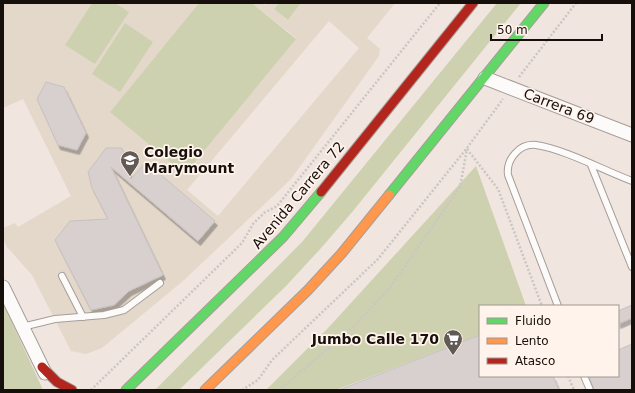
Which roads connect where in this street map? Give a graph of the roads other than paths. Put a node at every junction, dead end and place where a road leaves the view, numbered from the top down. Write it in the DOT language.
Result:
graph roads {
  1 [pos="473,3"];
  2 [pos="544,3"];
  3 [pos="485,78"];
  4 [pos="632,134"];
  5 [pos="591,165"];
  6 [pos="632,182"];
  7 [pos="632,267"];
  8 [pos="62,276"];
  9 [pos="160,283"];
  10 [pos="5,294"];
  11 [pos="558,305"];
  12 [pos="83,317"];
  13 [pos="22,327"];
  14 [pos="42,367"];
  15 [pos="584,377"];
  16 [pos="129,387"];
  17 [pos="53,390"];
  18 [pos="72,390"];
  19 [pos="121,390"];
  20 [pos="205,390"];
  21 [pos="590,390"];
  1 -- 16 [label="highway, Avenida Carrera 72"];
  2 -- 3 [label="highway"];
  3 -- 4 [label="street, Carrera 69"];
  3 -- 20 [label="highway"];
  5 -- 6 [label="lane"];
  5 -- 7 [label="lane"];
  5 -- 11 [label="lane"];
  8 -- 12 [label="lane"];
  9 -- 12 [label="lane"];
  10 -- 13 [label="street"];
  12 -- 13 [label="lane"];
  13 -- 14 [label="street"];
  14 -- 17 [label="street"];
  14 -- 18 [label="highway"];
  15 -- 21 [label="lane"];
  16 -- 19 [label="highway, Avenida Carrera 72"];
}
